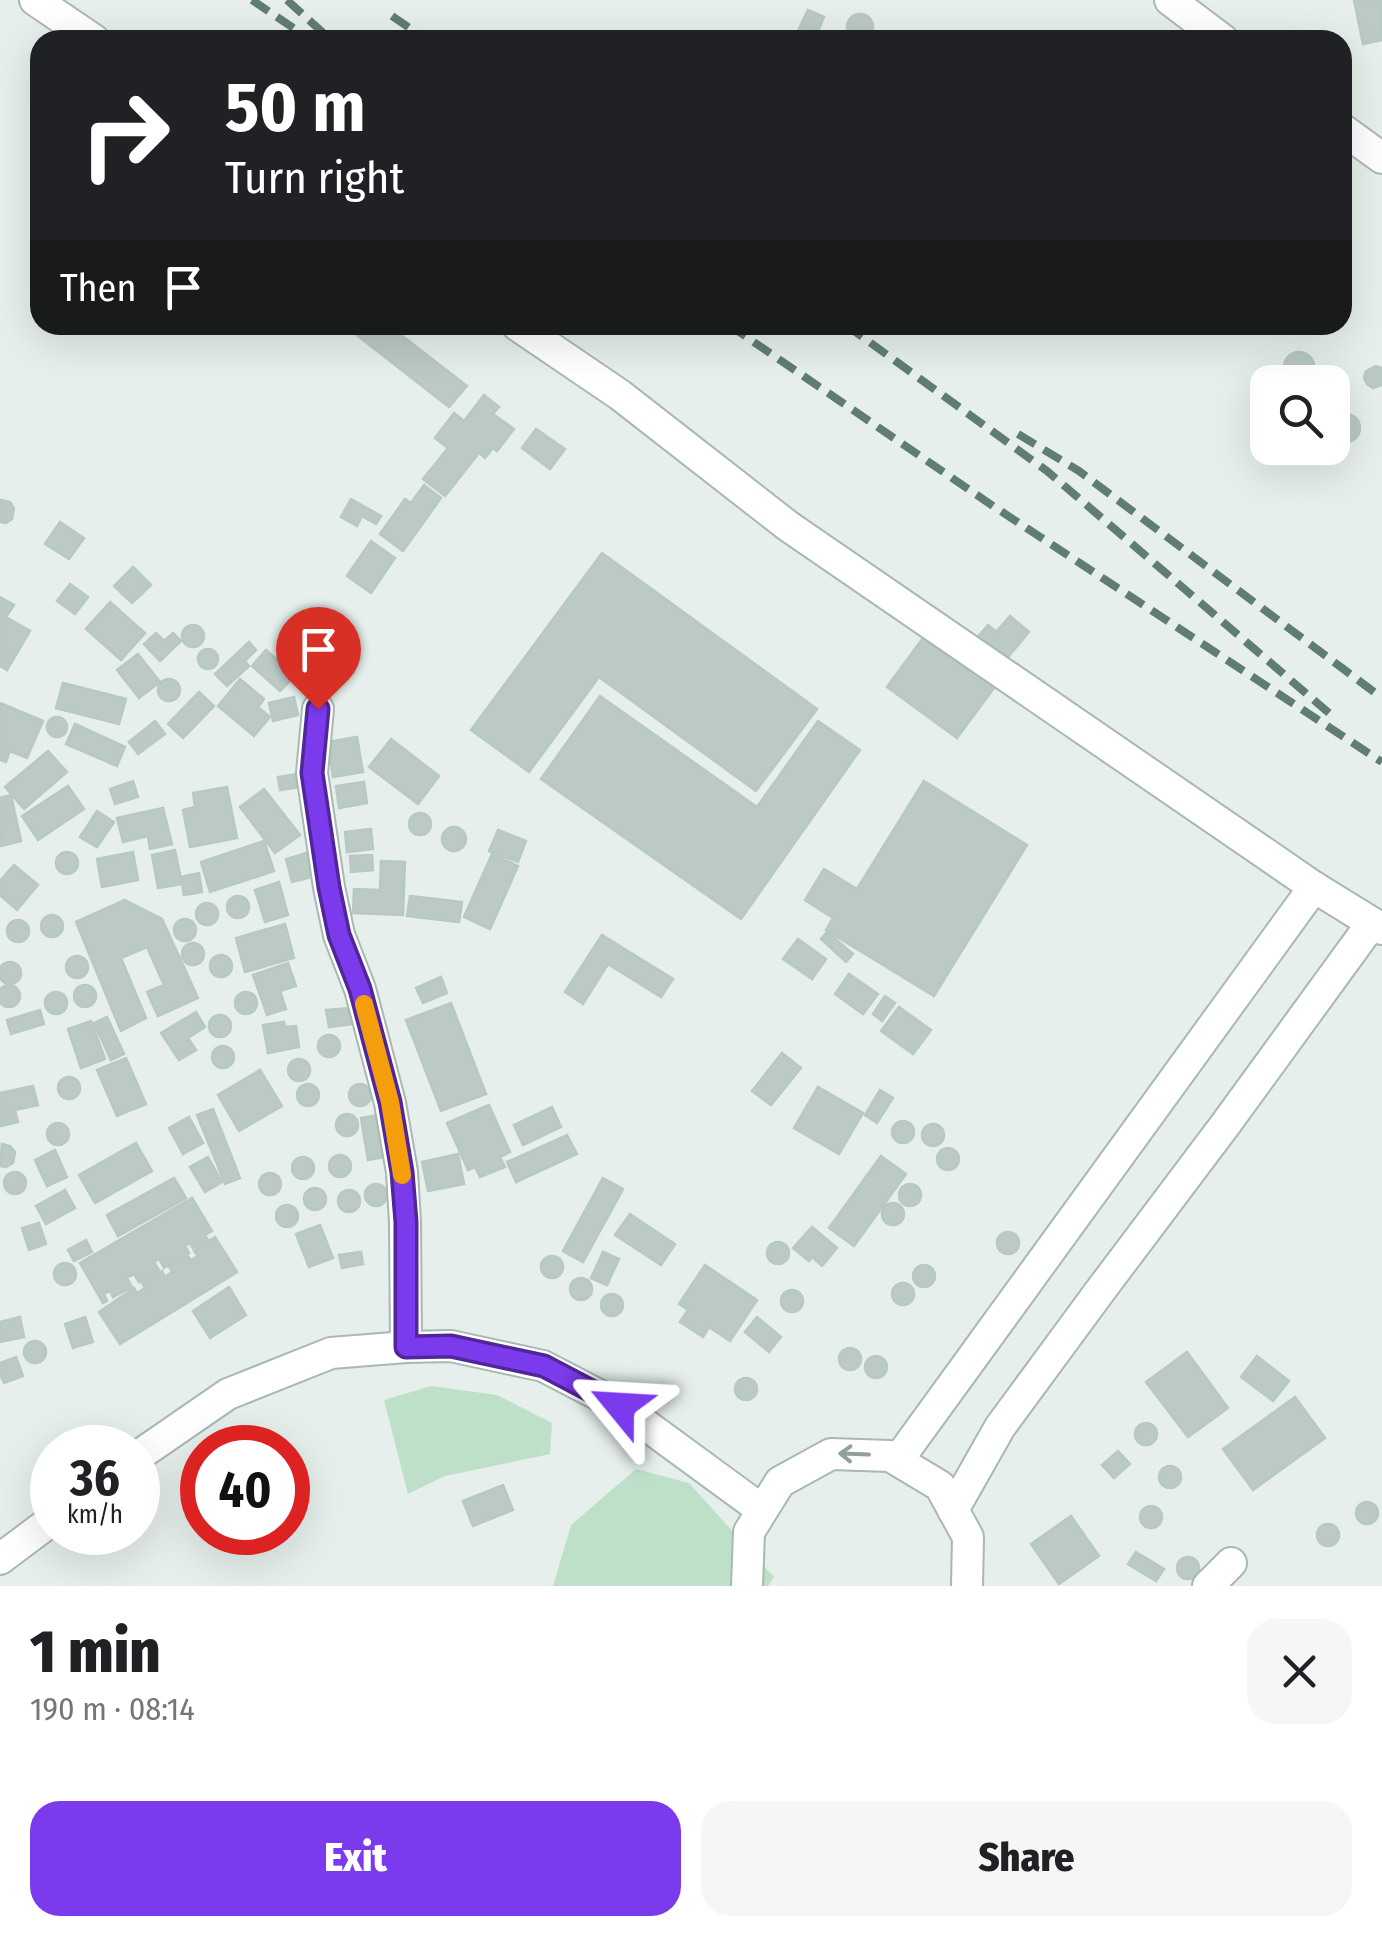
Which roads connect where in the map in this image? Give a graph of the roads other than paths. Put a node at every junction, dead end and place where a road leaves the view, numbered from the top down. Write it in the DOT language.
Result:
graph roads {
  1 [pos="35,0"];
  2 [pos="1170,0"];
  3 [pos="79,30"];
  4 [pos="1209,30"];
  5 [pos="1352,136"];
  6 [pos="1382,158"];
  7 [pos="531,335"];
  8 [pos="318,709"];
  9 [pos="1314,888"];
  10 [pos="1377,926"];
  11 [pos="406,1347"];
  12 [pos="160,1441"];
  13 [pos="898,1460"];
  14 [pos="762,1510"];
  15 [pos="954,1510"];
  16 [pos="30,1536"];
  17 [pos="0,1559"];
  18 [pos="1232,1562"];
  19 [pos="748,1586"];
  20 [pos="966,1586"];
  21 [pos="1208,1586"];
  1 -- 3 [label="street"];
  2 -- 4 [label="street"];
  5 -- 6 [label="street"];
  7 -- 9 [label="street"];
  8 -- 11 [label="street"];
  9 -- 10 [label="street"];
  9 -- 13 [label="street"];
  10 -- 15 [label="street"];
  11 -- 12 [label="street"];
  11 -- 14 [label="street"];
  13 -- 14 [label="street, one-way"];
  13 -- 15 [label="street"];
  14 -- 19 [label="street"];
  15 -- 20 [label="street"];
  16 -- 17 [label="street"];
  18 -- 21 [label="street"];
}
